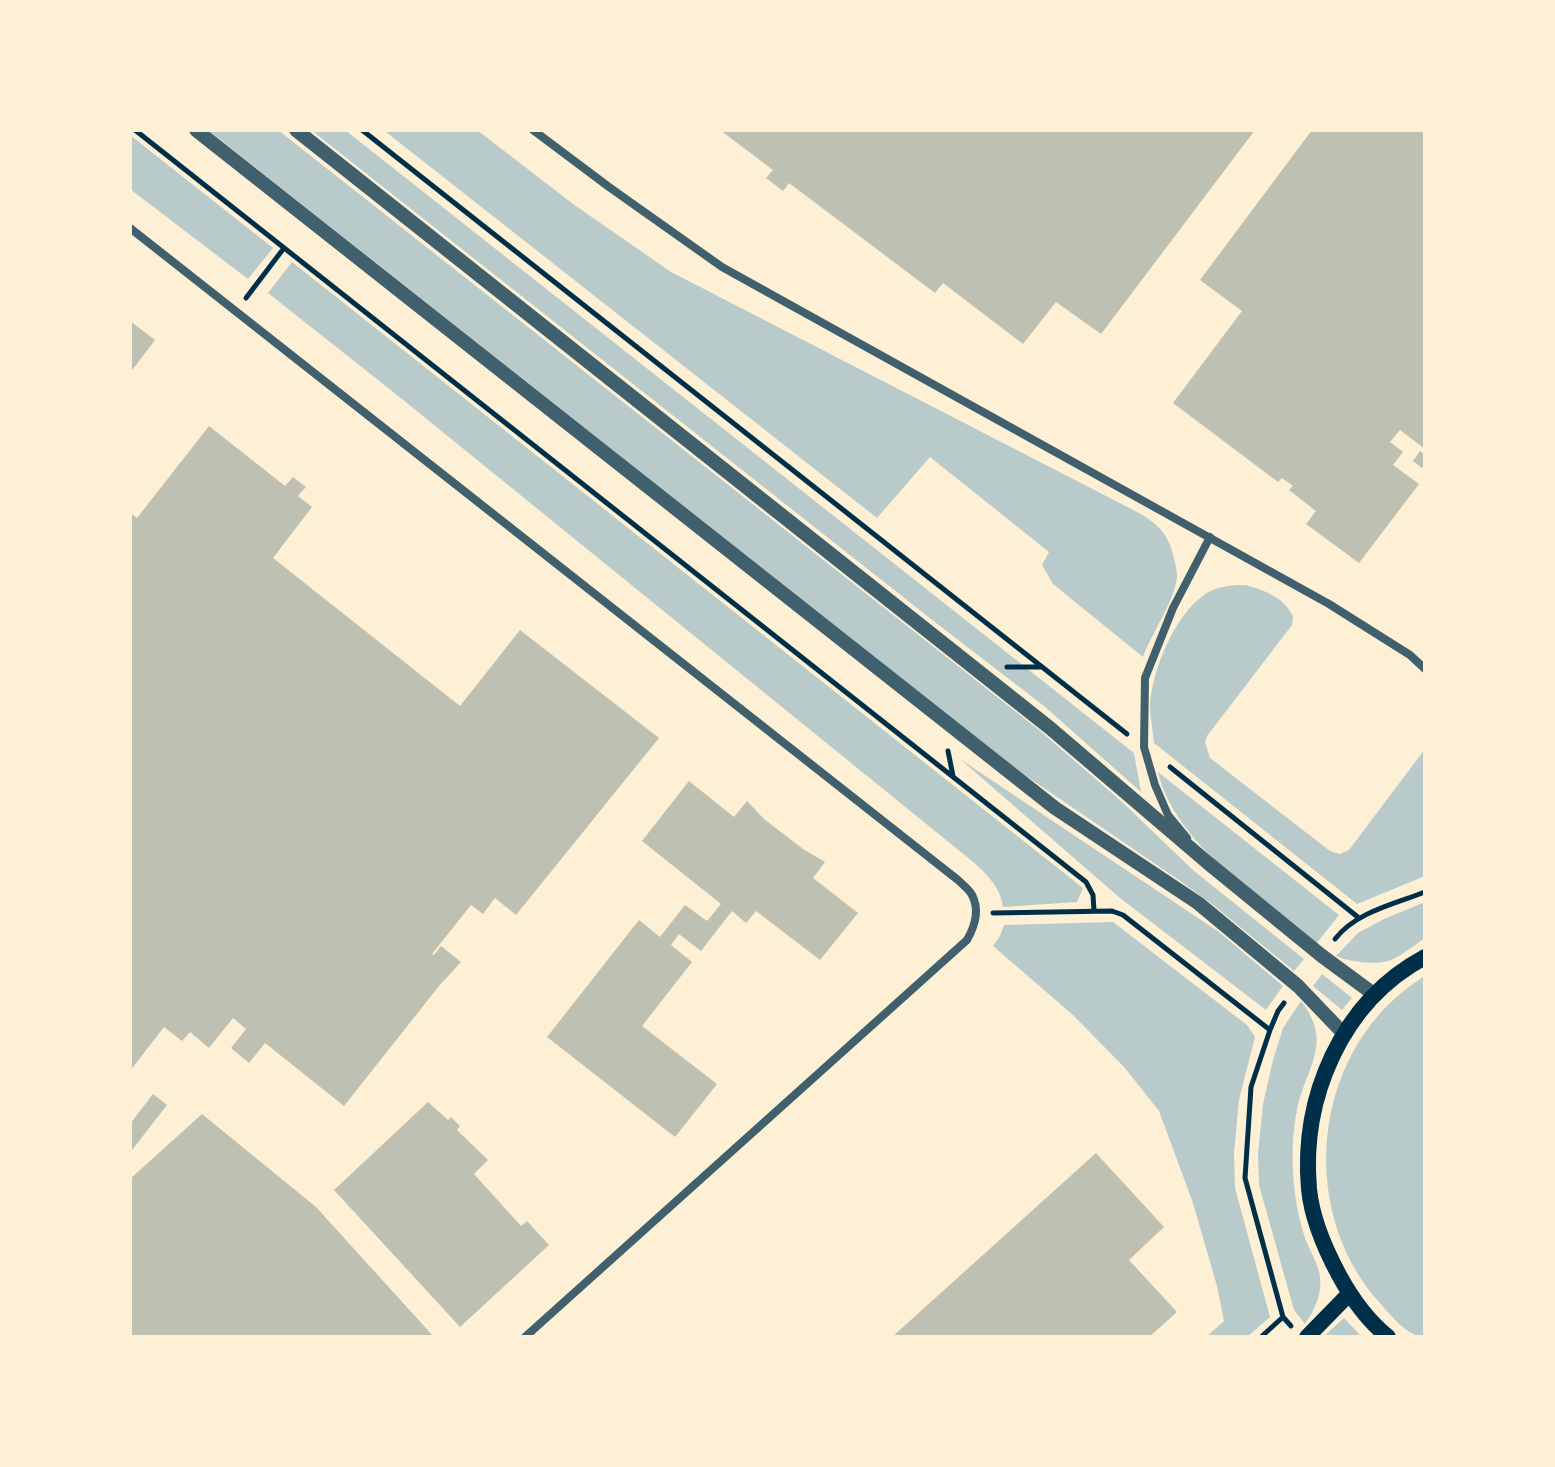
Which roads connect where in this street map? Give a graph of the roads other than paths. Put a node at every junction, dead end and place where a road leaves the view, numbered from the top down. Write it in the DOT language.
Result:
graph roads {
  1 [pos="196,130"];
  2 [pos="296,130"];
  3 [pos="533,130"];
  4 [pos="130,228"];
  5 [pos="1210,537"];
  6 [pos="1425,669"];
  7 [pos="1208,863"];
  8 [pos="1425,957"];
  9 [pos="1375,995"];
  10 [pos="1344,1034"];
  11 [pos="1349,1294"];
  12 [pos="1384,1336"];
  13 [pos="525,1337"];
  14 [pos="1307,1337"];
  1 -- 10 [label="street"];
  2 -- 7 [label="street"];
  3 -- 5 [label="street"];
  4 -- 13 [label="street"];
  5 -- 6 [label="street"];
  5 -- 7 [label="street"];
  7 -- 9 [label="street"];
  8 -- 9 [label="main road"];
  9 -- 10 [label="main road"];
  10 -- 11 [label="main road"];
  11 -- 12 [label="main road"];
  11 -- 14 [label="main road"];
}
